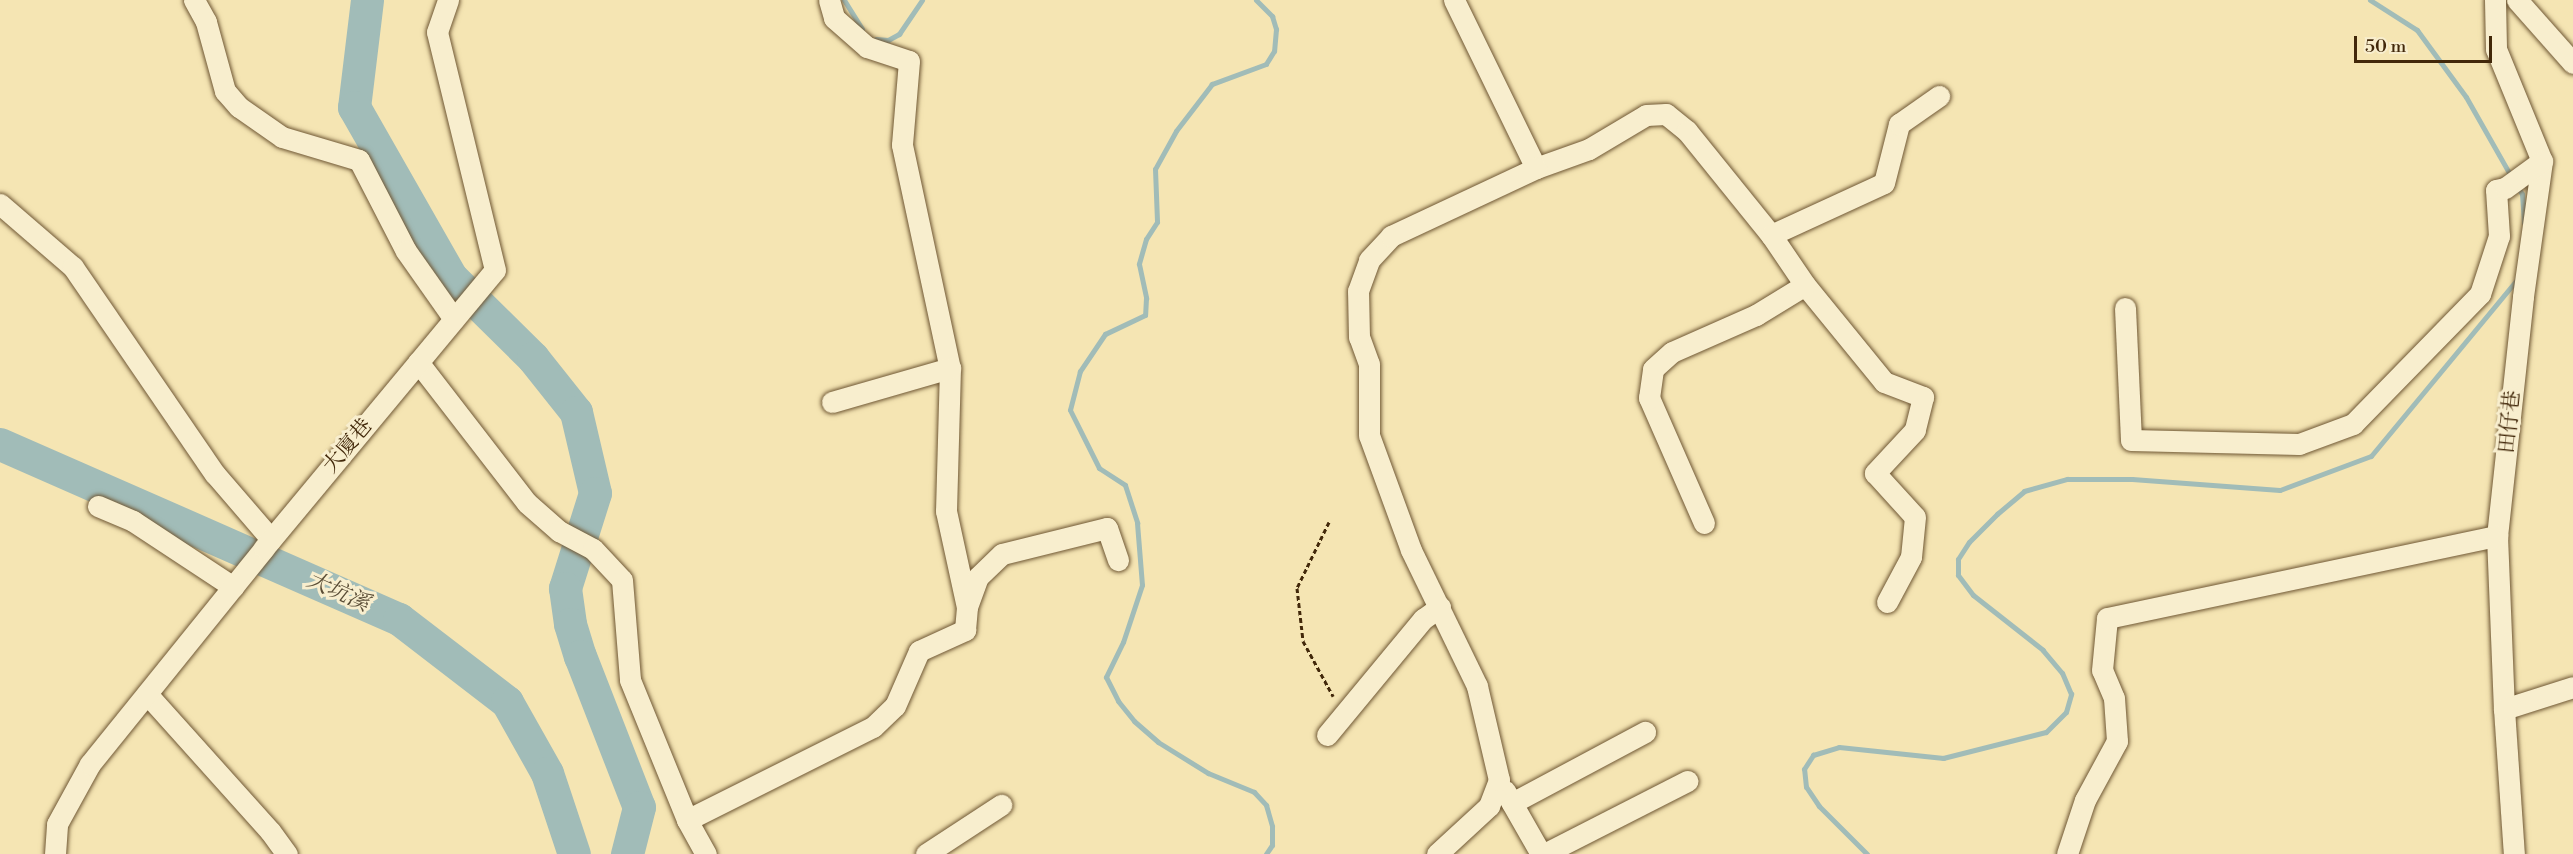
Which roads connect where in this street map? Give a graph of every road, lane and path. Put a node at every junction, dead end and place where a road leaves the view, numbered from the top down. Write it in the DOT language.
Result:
graph roads {
  1 [pos="194,0"];
  2 [pos="448,0"];
  3 [pos="829,0"];
  4 [pos="1454,0"];
  5 [pos="2495,0"];
  6 [pos="2517,0"];
  7 [pos="2573,63"];
  8 [pos="1939,96"];
  9 [pos="2536,165"];
  10 [pos="1536,168"];
  11 [pos="0,204"];
  12 [pos="1771,235"];
  13 [pos="1805,285"];
  14 [pos="2125,308"];
  15 [pos="454,318"];
  16 [pos="418,362"];
  17 [pos="950,368"];
  18 [pos="832,402"];
  19 [pos="98,506"];
  20 [pos="1329,522"];
  21 [pos="1704,523"];
  22 [pos="2497,536"];
  23 [pos="267,544"];
  24 [pos="1118,560"];
  25 [pos="236,584"];
  26 [pos="1887,602"];
  27 [pos="967,607"];
  28 [pos="1440,607"];
  29 [pos="2573,687"];
  30 [pos="147,694"];
  31 [pos="2504,709"];
  32 [pos="1348,710"];
  33 [pos="1645,732"];
  34 [pos="1327,735"];
  35 [pos="1499,780"];
  36 [pos="1687,781"];
  37 [pos="1512,803"];
  38 [pos="1001,805"];
  39 [pos="687,820"];
  40 [pos="55,854"];
  41 [pos="287,854"];
  42 [pos="706,854"];
  43 [pos="926,854"];
  44 [pos="1437,854"];
  45 [pos="1542,854"];
  46 [pos="2067,854"];
  47 [pos="2514,854"];
  1 -- 15 [label="street"];
  2 -- 15 [label="street, 大廈巷"];
  3 -- 17 [label="street"];
  4 -- 10 [label="street"];
  5 -- 9 [label="street, 田仔巷"];
  6 -- 7 [label="street"];
  8 -- 12 [label="street"];
  9 -- 14 [label="street"];
  9 -- 22 [label="street, 田仔巷"];
  10 -- 12 [label="street"];
  10 -- 28 [label="street"];
  11 -- 23 [label="street"];
  12 -- 13 [label="street"];
  13 -- 21 [label="street"];
  13 -- 26 [label="street"];
  15 -- 16 [label="street, 大廈巷"];
  16 -- 23 [label="street, 大廈巷"];
  16 -- 39 [label="street"];
  17 -- 18 [label="street"];
  17 -- 27 [label="street"];
  19 -- 25 [label="street"];
  20 -- 32 [label="path"];
  22 -- 31 [label="street, 田仔巷"];
  22 -- 46 [label="street"];
  23 -- 25 [label="street, 大廈巷"];
  24 -- 27 [label="street"];
  25 -- 30 [label="street, 大廈巷"];
  27 -- 39 [label="street"];
  28 -- 32 [label="street"];
  28 -- 35 [label="street"];
  29 -- 31 [label="street"];
  30 -- 40 [label="street, 大廈巷"];
  30 -- 41 [label="street"];
  31 -- 47 [label="street, 田仔巷"];
  32 -- 34 [label="street"];
  33 -- 37 [label="street"];
  35 -- 37 [label="street"];
  35 -- 44 [label="street"];
  36 -- 45 [label="street"];
  37 -- 45 [label="street"];
  38 -- 43 [label="street"];
  39 -- 42 [label="street"];
}
